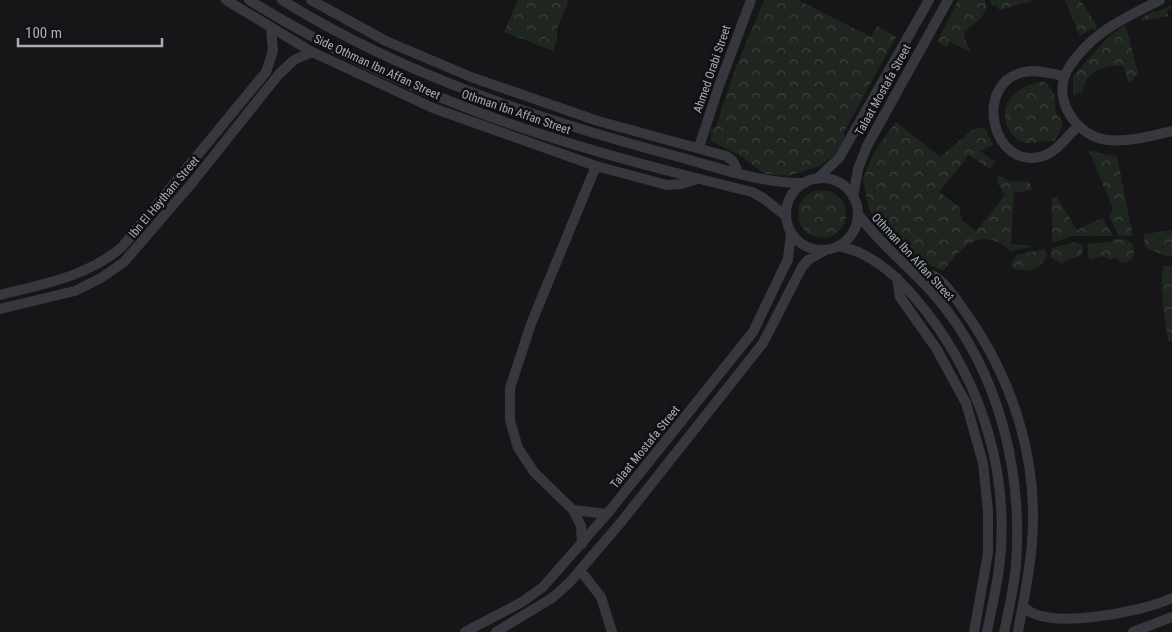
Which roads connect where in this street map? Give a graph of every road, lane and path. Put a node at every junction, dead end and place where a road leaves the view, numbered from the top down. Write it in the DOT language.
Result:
graph roads {
  1 [pos="226,0"];
  2 [pos="250,0"];
  3 [pos="282,0"];
  4 [pos="311,0"];
  5 [pos="751,0"];
  6 [pos="929,0"];
  7 [pos="948,0"];
  8 [pos="1160,0"];
  9 [pos="306,15"];
  10 [pos="271,28"];
  11 [pos="298,30"];
  12 [pos="312,52"];
  13 [pos="1065,76"];
  14 [pos="1077,127"];
  15 [pos="1172,131"];
  16 [pos="699,147"];
  17 [pos="596,166"];
  18 [pos="738,172"];
  19 [pos="696,179"];
  20 [pos="817,179"];
  21 [pos="805,182"];
  22 [pos="854,197"];
  23 [pos="858,214"];
  24 [pos="786,216"];
  25 [pos="791,233"];
  26 [pos="839,246"];
  27 [pos="826,250"];
  28 [pos="915,274"];
  29 [pos="897,278"];
  30 [pos="0,295"];
  31 [pos="0,309"];
  32 [pos="573,510"];
  33 [pos="607,514"];
  34 [pos="582,544"];
  35 [pos="580,570"];
  36 [pos="1172,598"];
  37 [pos="1023,605"];
  38 [pos="1172,616"];
  39 [pos="465,632"];
  40 [pos="496,632"];
  41 [pos="612,632"];
  42 [pos="974,632"];
  43 [pos="987,632"];
  44 [pos="1004,632"];
  45 [pos="1018,632"];
  46 [pos="1133,632"];
  1 -- 10 [label="street, Side Othman Ibn Affan Street"];
  2 -- 11 [label="street, Othman Ibn Affan Street"];
  3 -- 9 [label="street, Othman Ibn Affan Street"];
  4 -- 16 [label="street"];
  5 -- 16 [label="street, Ahmed Orabi Street"];
  6 -- 20 [label="street, Talaat Mostafa Street"];
  7 -- 22 [label="street, Talaat Mostafa Street"];
  8 -- 13 [label="street"];
  9 -- 11 [label="street"];
  9 -- 18 [label="street, Othman Ibn Affan Street"];
  10 -- 12 [label="street, Side Othman Ibn Affan Street"];
  10 -- 30 [label="street, Ibn El Haytham Street"];
  11 -- 19 [label="street, Othman Ibn Affan Street"];
  12 -- 17 [label="street, Side Othman Ibn Affan Street"];
  12 -- 31 [label="street, Ibn El Haytham Street"];
  13 -- 14 [label="street"];
  13 -- 14 [label="street"];
  14 -- 15 [label="street"];
  16 -- 18 [label="street"];
  17 -- 19 [label="street, Side Othman Ibn Affan Street"];
  17 -- 32 [label="street"];
  18 -- 21 [label="street, Othman Ibn Affan Street"];
  19 -- 24 [label="street, Othman Ibn Affan Street"];
  20 -- 21 [label="street"];
  20 -- 22 [label="street"];
  21 -- 24 [label="street"];
  22 -- 23 [label="street"];
  23 -- 26 [label="street"];
  23 -- 28 [label="street, Othman Ibn Affan Street"];
  24 -- 25 [label="street"];
  25 -- 27 [label="street"];
  25 -- 33 [label="street, Talaat Mostafa Street"];
  26 -- 27 [label="street"];
  26 -- 29 [label="street"];
  27 -- 35 [label="street"];
  28 -- 37 [label="street"];
  28 -- 44 [label="street, Othman Ibn Affan Street"];
  29 -- 42 [label="street"];
  29 -- 43 [label="street"];
  32 -- 33 [label="street"];
  32 -- 34 [label="street"];
  33 -- 34 [label="street, Talaat Mostafa Street"];
  34 -- 39 [label="street, Talaat Mostafa Street"];
  35 -- 40 [label="street"];
  35 -- 41 [label="street"];
  36 -- 37 [label="street"];
  37 -- 45 [label="street"];
  38 -- 46 [label="street"];
}
